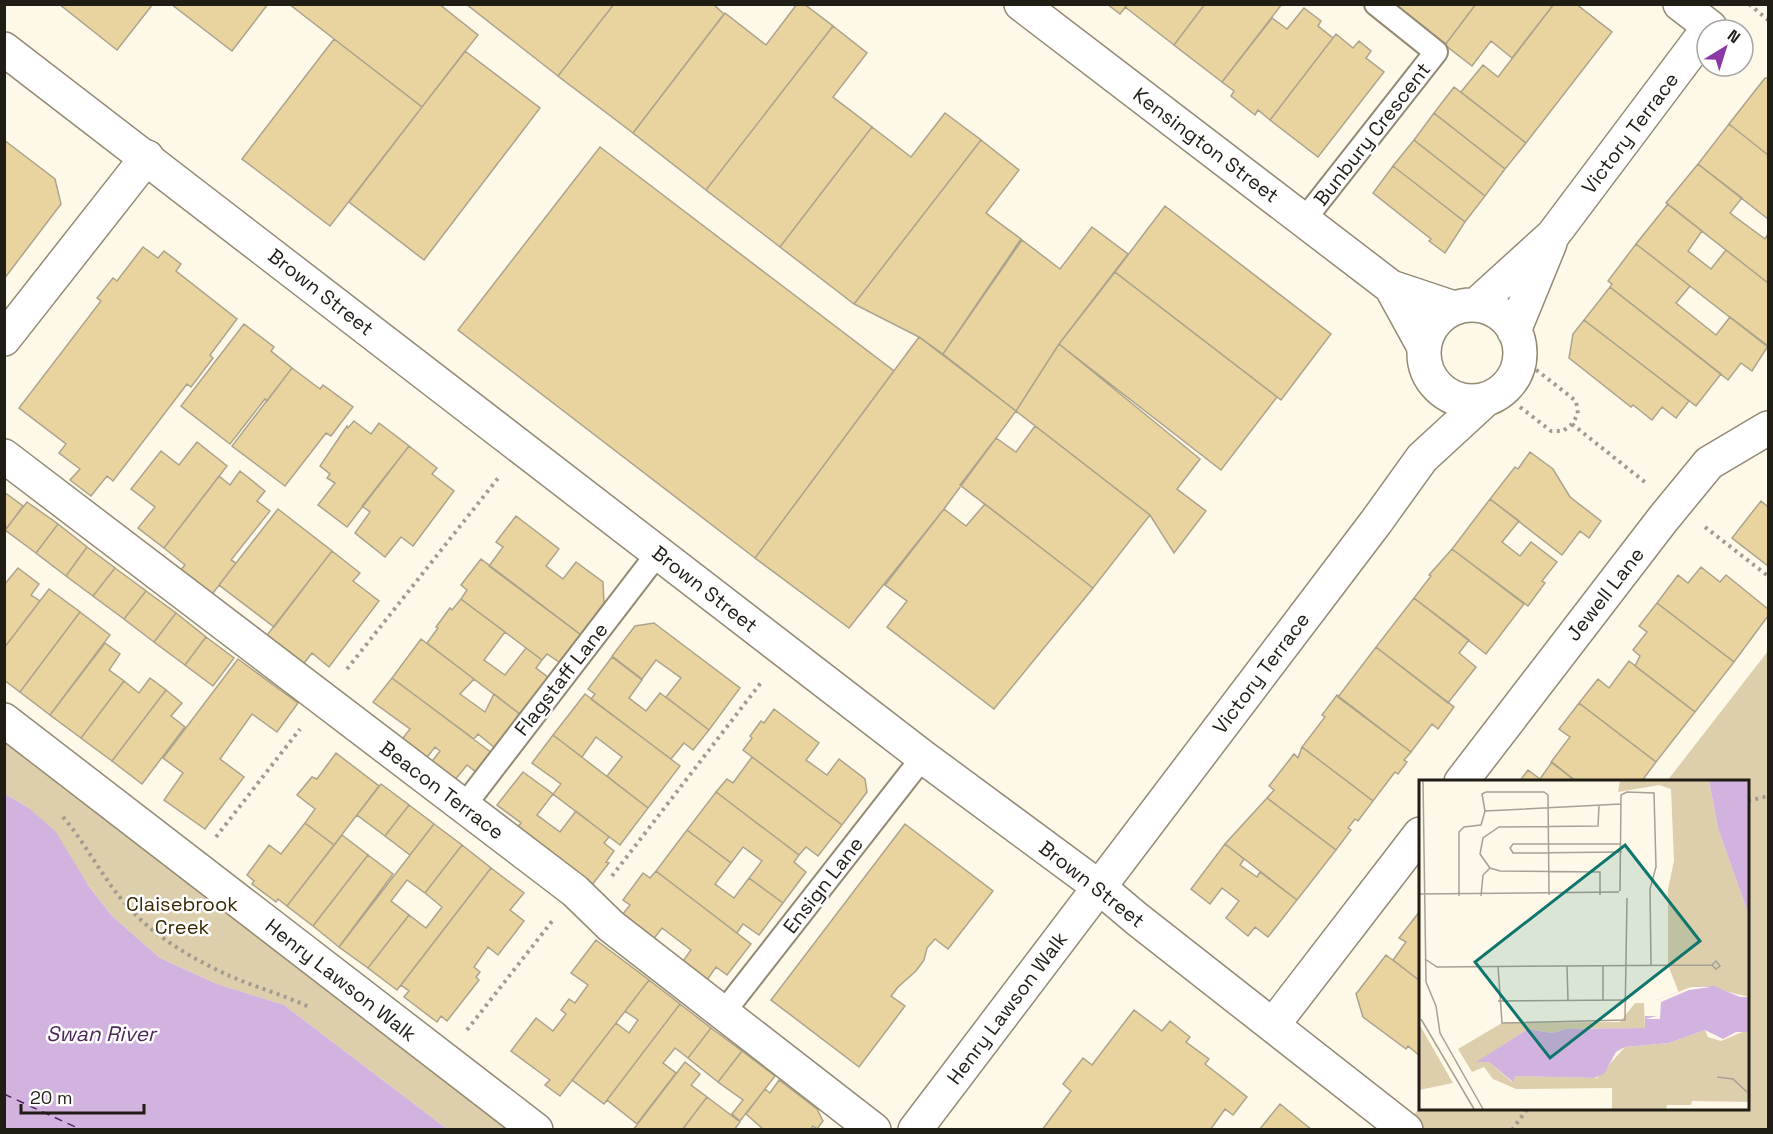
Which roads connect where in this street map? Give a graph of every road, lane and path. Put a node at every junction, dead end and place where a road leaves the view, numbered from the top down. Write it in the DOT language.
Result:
graph roads {
  1 [pos="1021,4"];
  2 [pos="1376,4"];
  3 [pos="1680,4"];
  4 [pos="1749,4"];
  5 [pos="1704,18"];
  6 [pos="1768,20"];
  7 [pos="1695,46"];
  8 [pos="4,49"];
  9 [pos="147,157"];
  10 [pos="1304,220"];
  11 [pos="1553,235"];
  12 [pos="1391,287"];
  13 [pos="1465,307"];
  14 [pos="4,339"];
  15 [pos="1517,344"];
  16 [pos="1424,346"];
  17 [pos="1438,387"];
  18 [pos="1492,396"];
  19 [pos="1572,424"];
  20 [pos="1768,428"];
  21 [pos="522,448"];
  22 [pos="4,456"];
  23 [pos="1422,458"];
  24 [pos="1645,482"];
  25 [pos="1711,532"];
  26 [pos="658,553"];
  27 [pos="1768,576"];
  28 [pos="785,651"];
  29 [pos="324,699"];
  30 [pos="4,720"];
  31 [pos="923,757"];
  32 [pos="1463,780"];
  33 [pos="1768,796"];
  34 [pos="1749,801"];
  35 [pos="464,806"];
  36 [pos="59,812"];
  37 [pos="1419,835"];
  38 [pos="193,866"];
  39 [pos="1099,887"];
  40 [pos="583,898"];
  41 [pos="315,1010"];
  42 [pos="723,1013"];
  43 [pos="1273,1025"];
  44 [pos="444,1059"];
  45 [pos="1527,1110"];
  46 [pos="536,1130"];
  47 [pos="874,1130"];
  48 [pos="915,1130"];
  49 [pos="1406,1130"];
  50 [pos="1512,1130"];
  1 -- 10 [label="street, Kensington Street"];
  2 -- 10 [label="lane, Bunbury Crescent"];
  3 -- 5 [label="street"];
  4 -- 6 [label="path"];
  7 -- 11 [label="street, Victory Terrace"];
  8 -- 9 [label="street, Brown Street"];
  9 -- 14 [label="street"];
  9 -- 21 [label="street, Brown Street"];
  10 -- 12 [label="street, Kensington Street"];
  11 -- 13 [label="street, Victory Terrace"];
  11 -- 15 [label="street, Victory Terrace"];
  12 -- 13 [label="street, Kensington Street"];
  12 -- 16 [label="street, Kensington Street"];
  13 -- 15 [label="street"];
  13 -- 16 [label="street"];
  15 -- 18 [label="street"];
  15 -- 19 [label="path"];
  16 -- 17 [label="street"];
  17 -- 18 [label="street"];
  17 -- 23 [label="street, Victory Terrace"];
  18 -- 19 [label="path"];
  18 -- 23 [label="street, Victory Terrace"];
  19 -- 24 [label="path"];
  20 -- 32 [label="street, Jewell Lane"];
  21 -- 26 [label="street, Brown Street"];
  21 -- 29 [label="path"];
  22 -- 29 [label="street, Beacon Terrace"];
  23 -- 39 [label="street, Victory Terrace"];
  25 -- 27 [label="path"];
  26 -- 28 [label="street, Brown Street"];
  26 -- 35 [label="lane, Flagstaff Lane"];
  28 -- 31 [label="street, Brown Street"];
  28 -- 40 [label="path"];
  29 -- 35 [label="street, Beacon Terrace"];
  29 -- 38 [label="path"];
  30 -- 38 [label="street, Henry Lawson Walk"];
  31 -- 39 [label="street, Brown Street"];
  31 -- 42 [label="lane, Ensign Lane"];
  33 -- 34 [label="path"];
  35 -- 40 [label="street, Beacon Terrace"];
  36 -- 41 [label="path"];
  37 -- 43 [label="street"];
  38 -- 44 [label="street, Henry Lawson Walk"];
  39 -- 43 [label="street, Brown Street"];
  39 -- 48 [label="street, Henry Lawson Walk"];
  40 -- 42 [label="street, Beacon Terrace"];
  40 -- 44 [label="path"];
  42 -- 47 [label="street, Beacon Terrace"];
  43 -- 49 [label="street, Brown Street"];
  44 -- 46 [label="street, Henry Lawson Walk"];
  45 -- 50 [label="path"];
}
